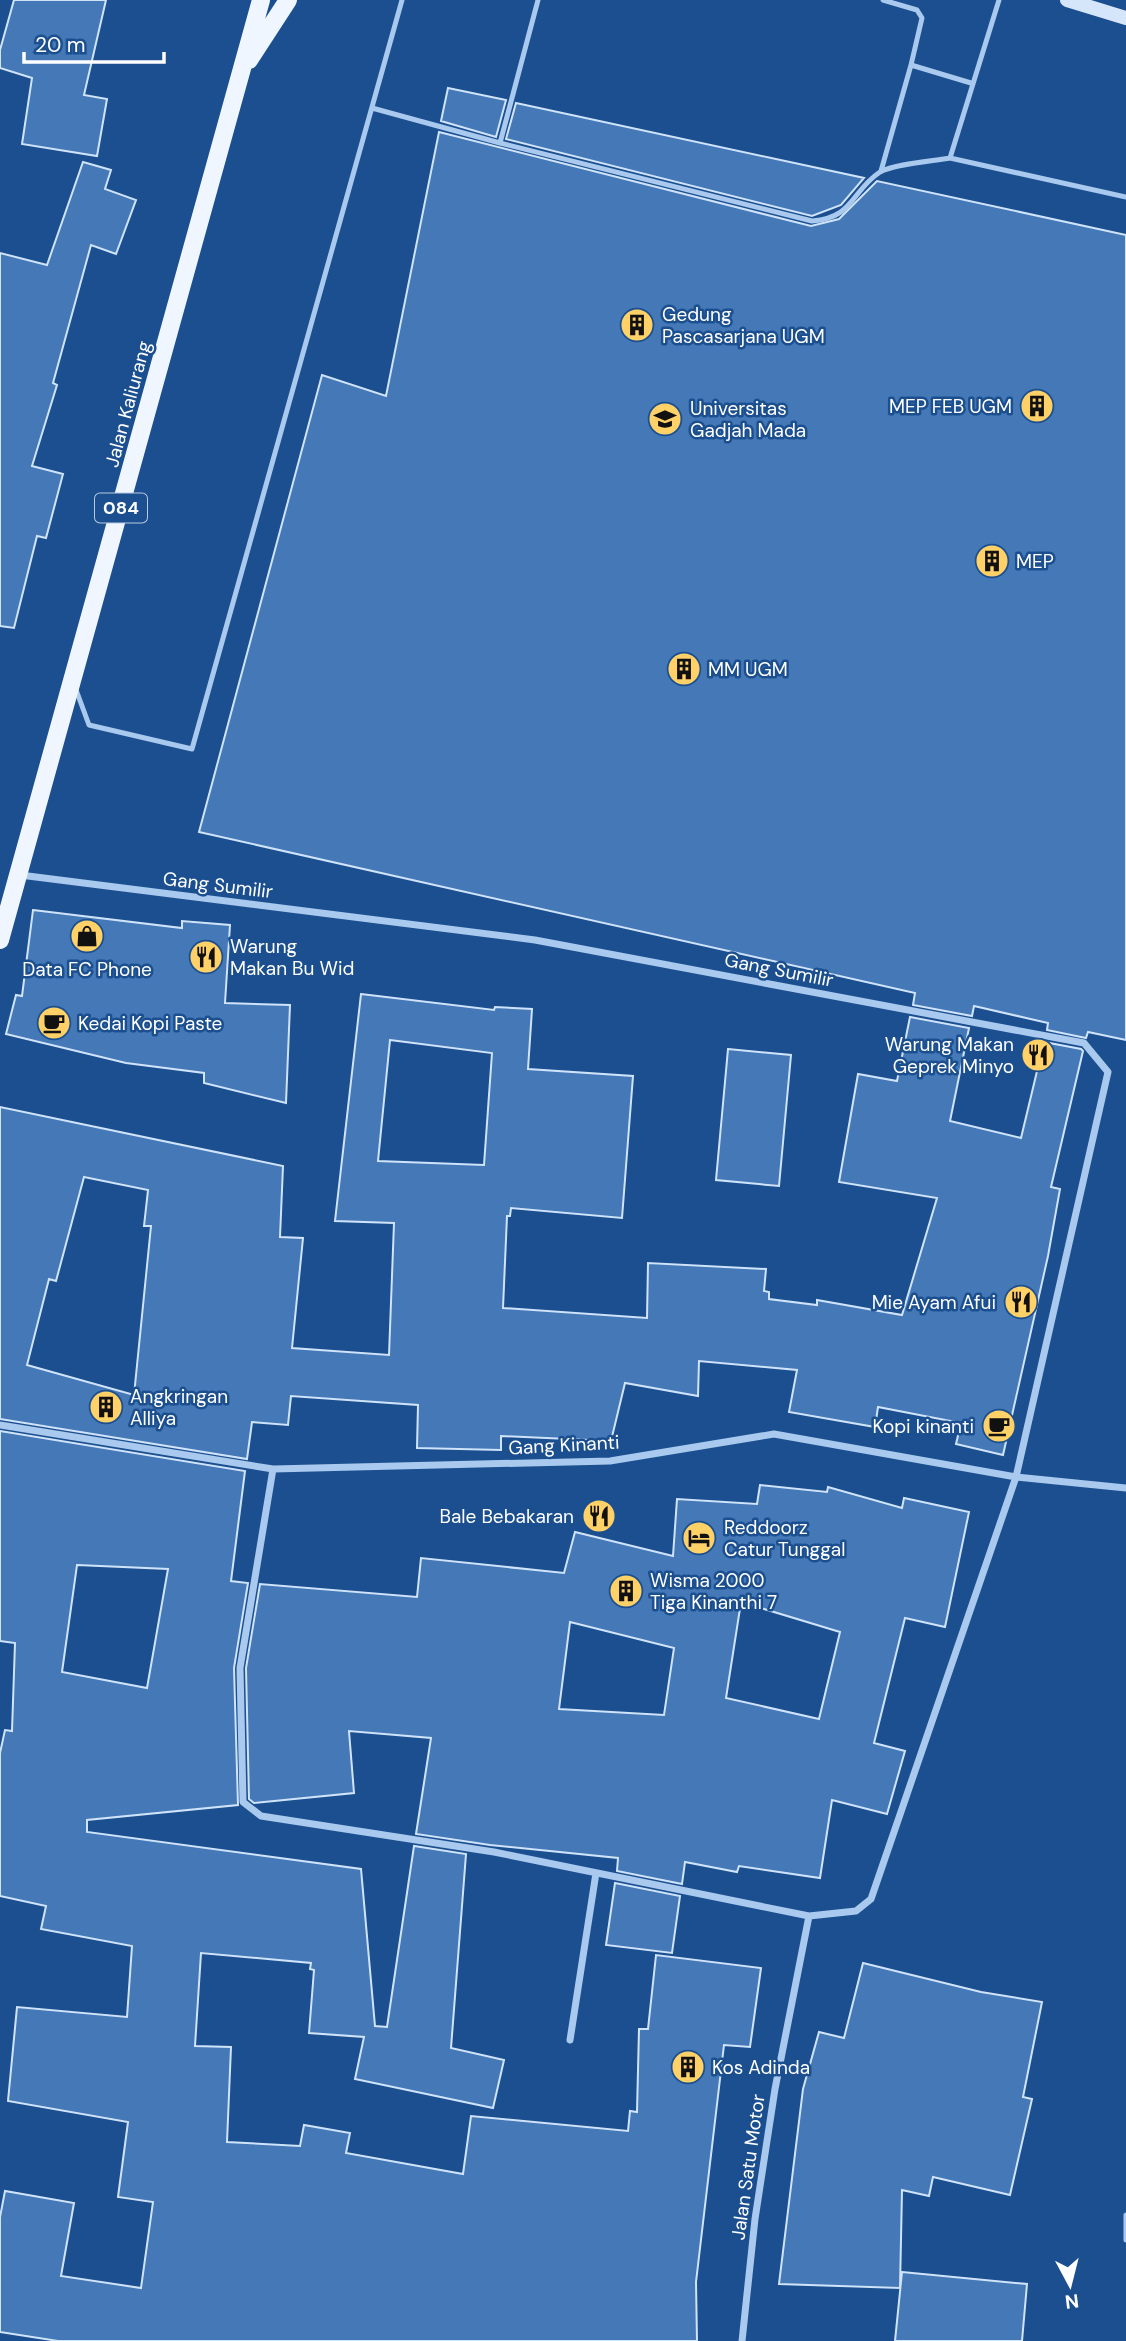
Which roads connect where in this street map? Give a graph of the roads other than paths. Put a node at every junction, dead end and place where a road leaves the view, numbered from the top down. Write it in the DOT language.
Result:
graph roads {
  1 [pos="261,0"];
  2 [pos="288,0"];
  3 [pos="402,0"];
  4 [pos="538,0"];
  5 [pos="883,0"];
  6 [pos="999,0"];
  7 [pos="1067,0"];
  8 [pos="1126,18"];
  9 [pos="911,65"];
  10 [pos="240,74"];
  11 [pos="971,83"];
  12 [pos="372,108"];
  13 [pos="500,143"];
  14 [pos="950,158"];
  15 [pos="881,172"];
  16 [pos="1126,197"];
  17 [pos="74,682"];
  18 [pos="19,875"];
  19 [pos="0,940"];
  20 [pos="0,1425"];
  21 [pos="273,1469"];
  22 [pos="1016,1477"];
  23 [pos="1126,1488"];
  24 [pos="596,1873"];
  25 [pos="810,1916"];
  26 [pos="570,2040"];
  27 [pos="1126,2215"];
  28 [pos="1126,2240"];
  29 [pos="742,2341"];
  1 -- 10 [label="main road, Jalan Kaliurang"];
  2 -- 10 [label="main road"];
  3 -- 12 [label="lane"];
  4 -- 13 [label="lane"];
  5 -- 9 [label="lane"];
  6 -- 11 [label="lane"];
  7 -- 8 [label="main road"];
  9 -- 11 [label="lane"];
  9 -- 15 [label="lane"];
  10 -- 17 [label="main road, Jalan Kaliurang / 084"];
  11 -- 14 [label="lane"];
  12 -- 13 [label="lane"];
  12 -- 17 [label="lane"];
  13 -- 15 [label="lane"];
  14 -- 15 [label="lane"];
  14 -- 16 [label="lane"];
  17 -- 18 [label="main road, Jalan Kaliurang / 084"];
  18 -- 19 [label="main road, Jalan Kaliurang / 084"];
  18 -- 22 [label="street, Gang Sumilir"];
  20 -- 21 [label="street, Gang Kinanti"];
  21 -- 22 [label="street, Gang Kinanti"];
  21 -- 24 [label="street"];
  22 -- 23 [label="street, Gang Kinanti"];
  22 -- 25 [label="street"];
  24 -- 25 [label="street"];
  24 -- 26 [label="street"];
  25 -- 29 [label="street, Jalan Satu Motor"];
  27 -- 28 [label="lane"];
}
